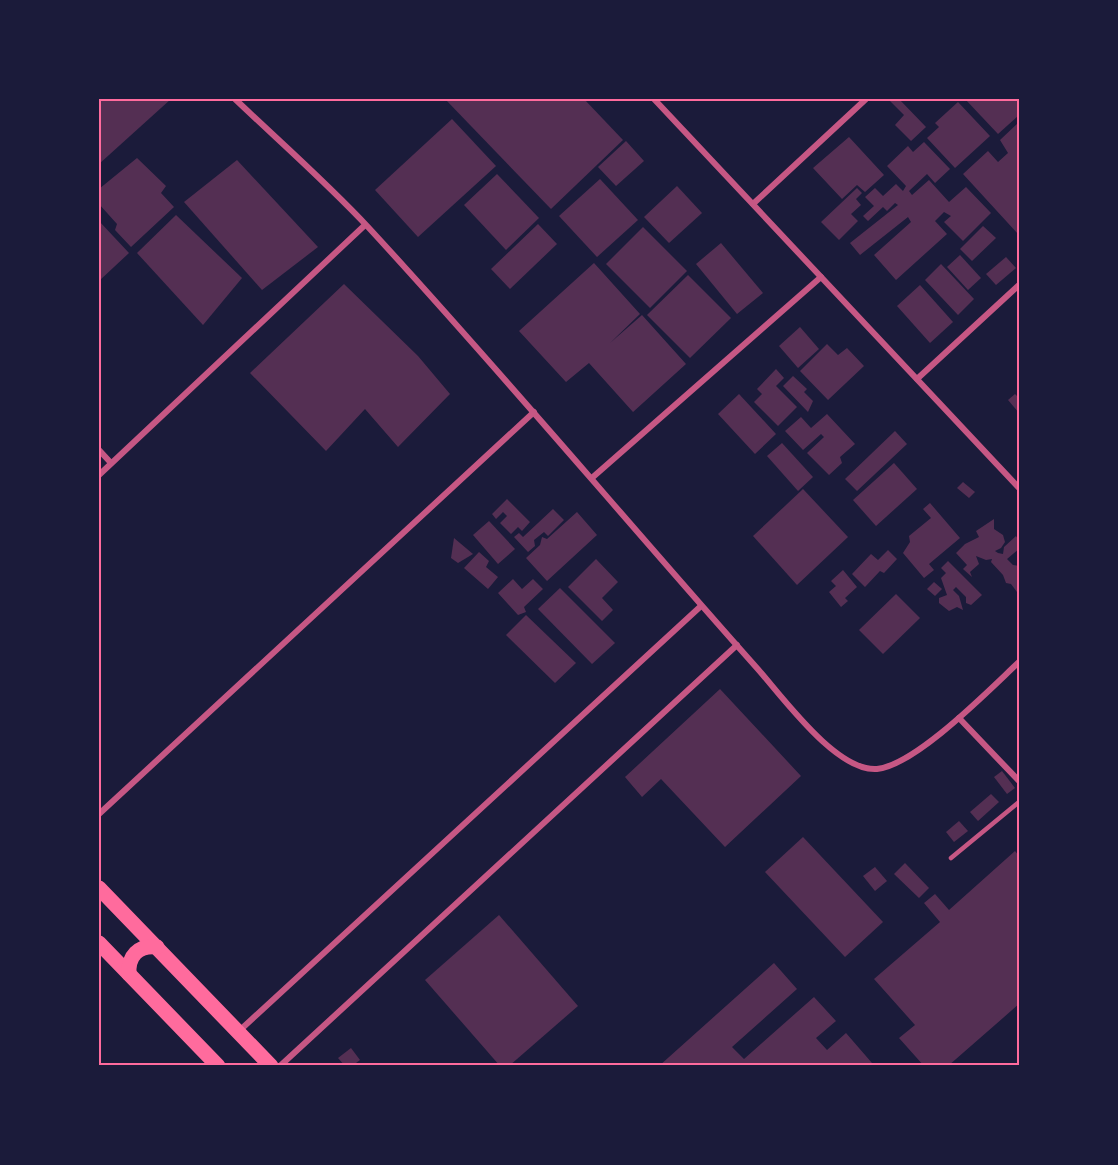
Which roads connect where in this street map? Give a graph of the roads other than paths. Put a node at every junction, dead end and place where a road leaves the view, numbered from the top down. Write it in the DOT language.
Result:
graph roads {
  1 [pos="235,99"];
  2 [pos="654,99"];
  3 [pos="866,99"];
  4 [pos="753,204"];
  5 [pos="365,225"];
  6 [pos="821,277"];
  7 [pos="1019,285"];
  8 [pos="917,380"];
  9 [pos="534,412"];
  10 [pos="99,450"];
  11 [pos="111,463"];
  12 [pos="99,475"];
  13 [pos="593,477"];
  14 [pos="1019,488"];
  15 [pos="701,606"];
  16 [pos="737,645"];
  17 [pos="1019,662"];
  18 [pos="959,718"];
  19 [pos="1019,781"];
  20 [pos="1019,802"];
  21 [pos="99,814"];
  22 [pos="951,858"];
  23 [pos="101,890"];
  24 [pos="99,910"];
  25 [pos="99,943"];
  26 [pos="156,947"];
  27 [pos="129,974"];
  28 [pos="238,1032"];
  29 [pos="218,1066"];
  30 [pos="271,1066"];
  31 [pos="280,1066"];
  1 -- 5 [label="street"];
  2 -- 4 [label="street"];
  3 -- 4 [label="street"];
  4 -- 6 [label="street"];
  5 -- 9 [label="street"];
  5 -- 11 [label="street"];
  6 -- 8 [label="street"];
  6 -- 13 [label="street"];
  7 -- 8 [label="street"];
  8 -- 14 [label="street"];
  9 -- 13 [label="street"];
  9 -- 21 [label="street"];
  10 -- 11 [label="street"];
  11 -- 12 [label="street"];
  13 -- 15 [label="street"];
  15 -- 16 [label="street"];
  15 -- 28 [label="street"];
  16 -- 18 [label="street"];
  16 -- 31 [label="street"];
  17 -- 18 [label="street"];
  18 -- 19 [label="street"];
  20 -- 22 [label="lane"];
  23 -- 24 [label="main road"];
  23 -- 26 [label="main road"];
  25 -- 27 [label="main road"];
  26 -- 27 [label="main road"];
  26 -- 28 [label="main road"];
  27 -- 29 [label="main road"];
  28 -- 30 [label="main road"];
}
